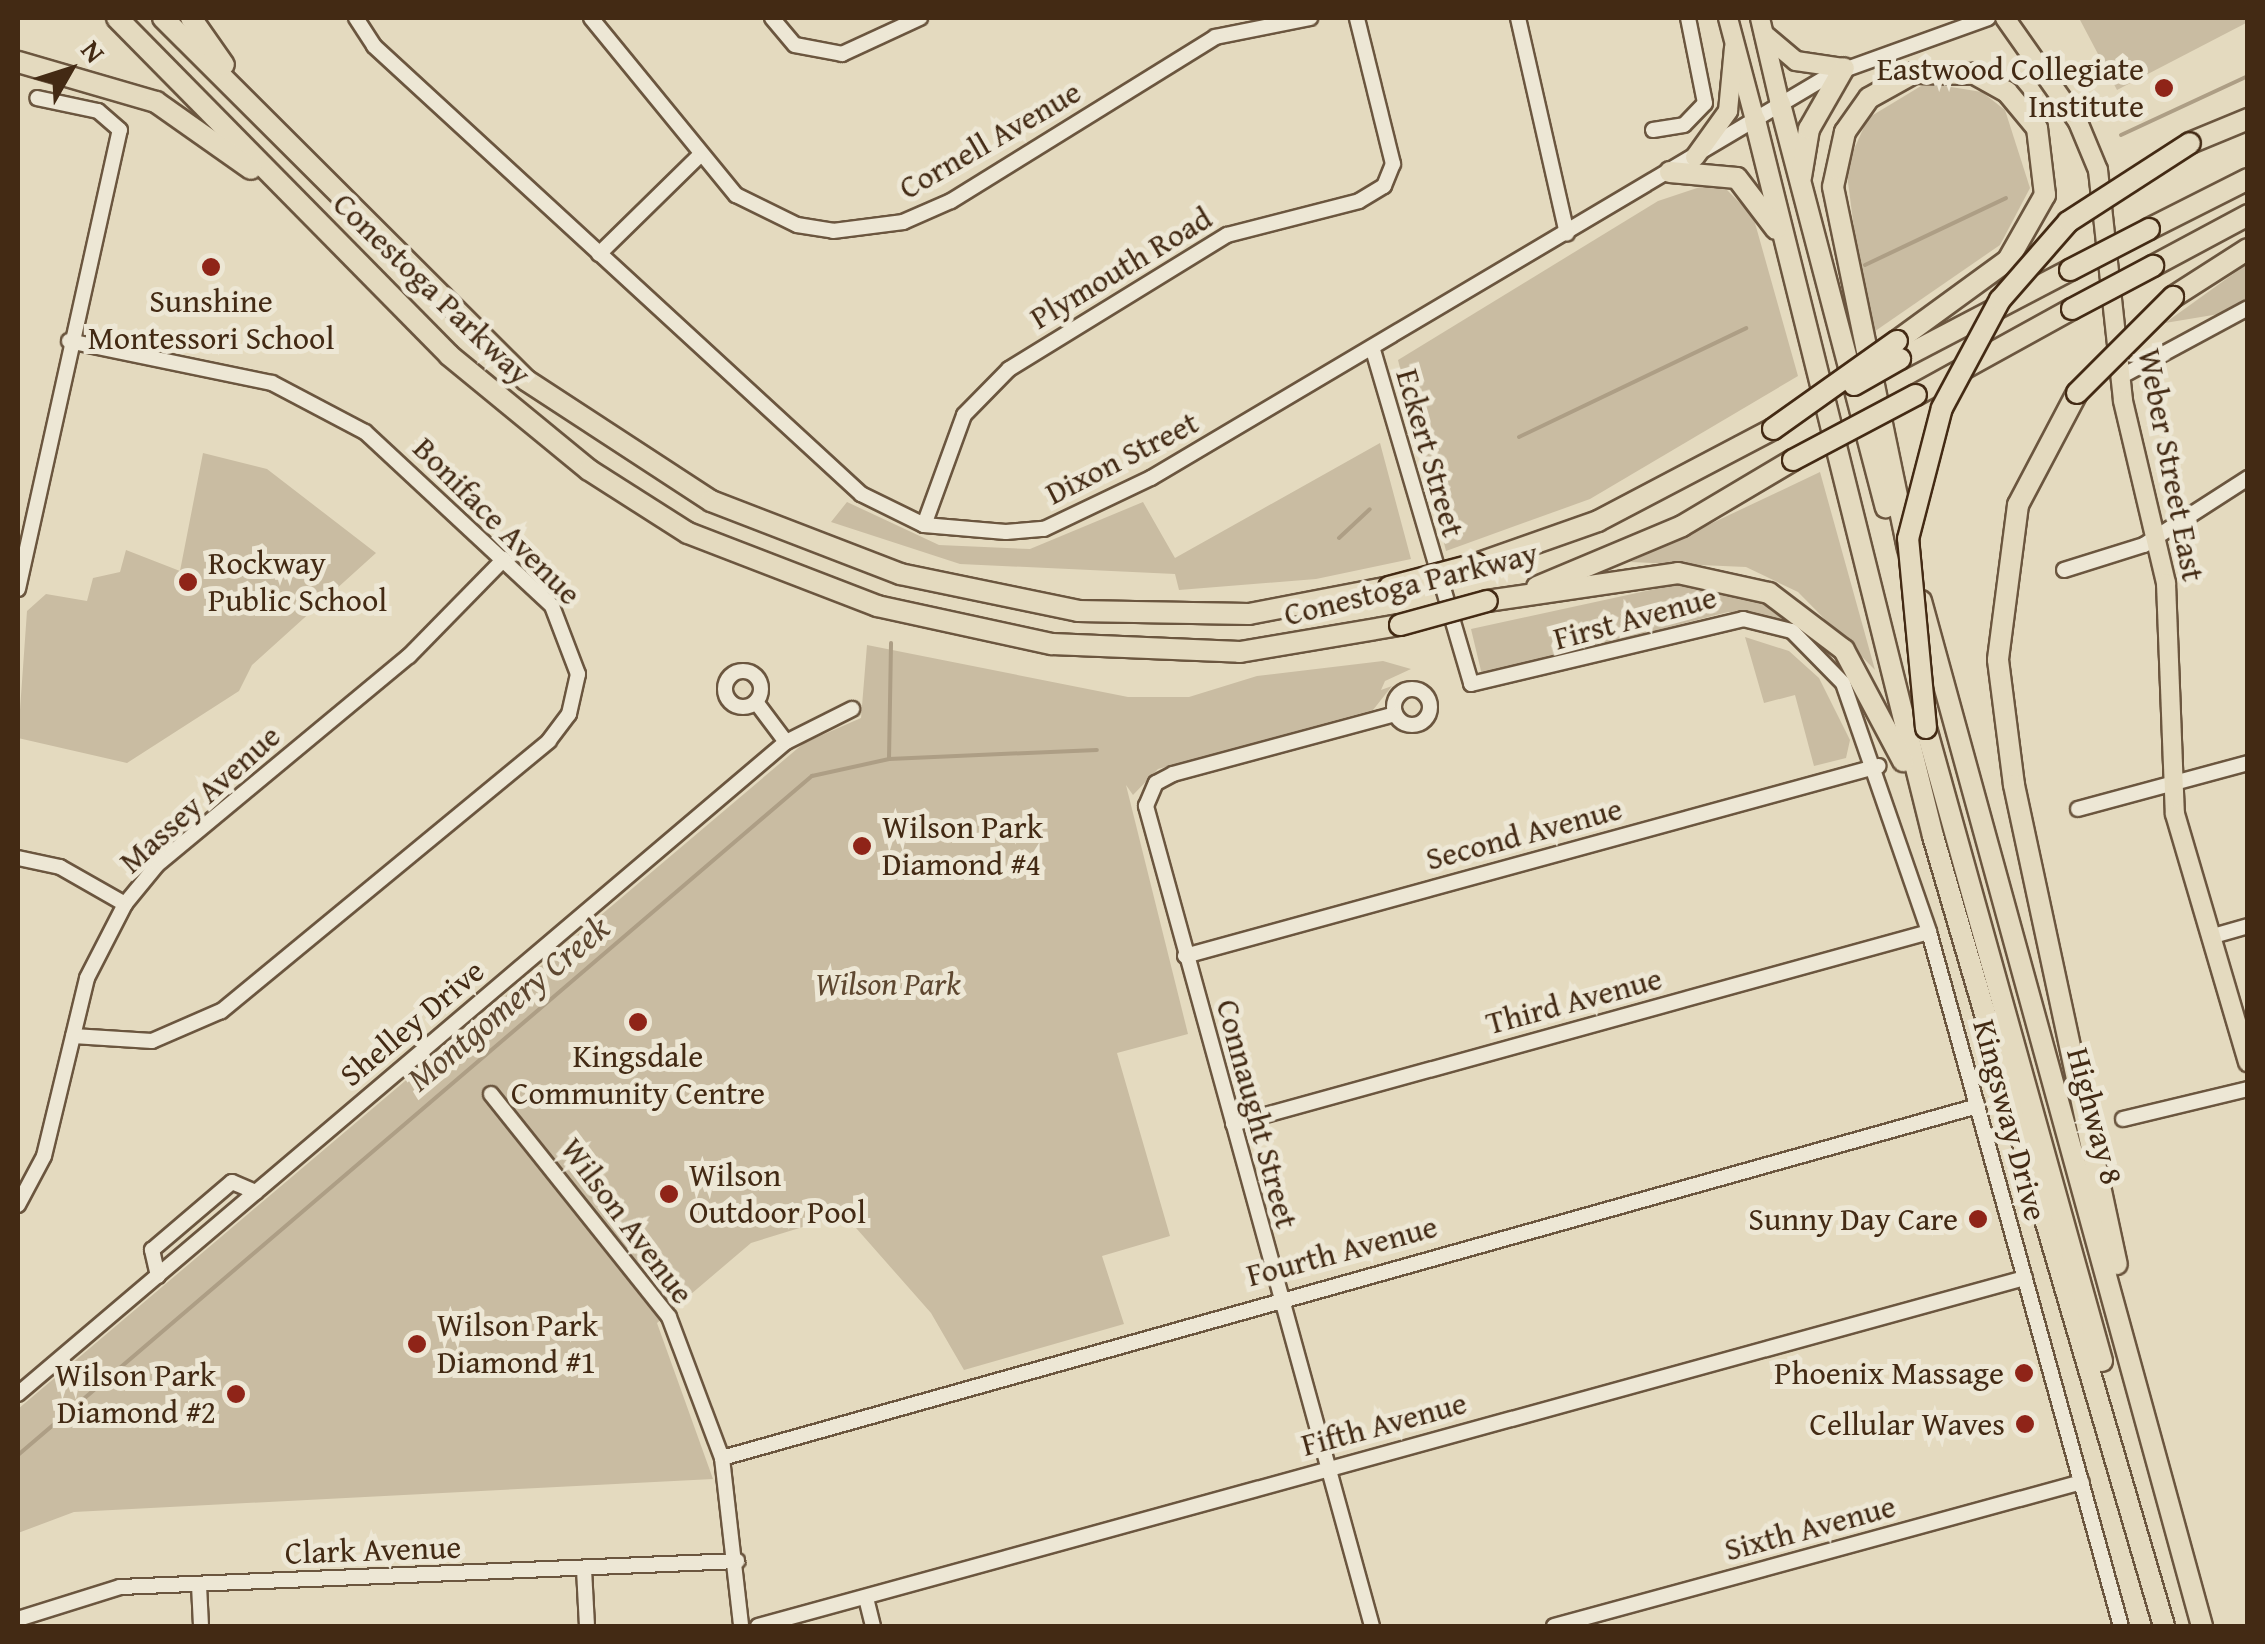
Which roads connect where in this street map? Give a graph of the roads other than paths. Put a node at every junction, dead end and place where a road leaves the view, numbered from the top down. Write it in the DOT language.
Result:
graph roads {
  1 [pos="117,18"];
  2 [pos="163,18"];
  3 [pos="191,18"];
  4 [pos="356,18"];
  5 [pos="572,18"];
  6 [pos="591,18"];
  7 [pos="772,18"];
  8 [pos="920,18"];
  9 [pos="1310,18"];
  10 [pos="1356,18"];
  11 [pos="1518,18"];
  12 [pos="1688,18"];
  13 [pos="1728,18"];
  14 [pos="1988,18"];
  15 [pos="2005,18"];
  16 [pos="1762,26"];
  17 [pos="1734,47"];
  18 [pos="18,62"];
  19 [pos="1844,68"];
  20 [pos="37,98"];
  21 [pos="1780,104"];
  22 [pos="256,112"];
  23 [pos="2248,119"];
  24 [pos="1754,120"];
  25 [pos="1653,130"];
  26 [pos="699,156"];
  27 [pos="1695,157"];
  28 [pos="1670,172"];
  29 [pos="2248,179"];
  30 [pos="1800,189"];
  31 [pos="2248,216"];
  32 [pos="1566,233"];
  33 [pos="1786,244"];
  34 [pos="2248,249"];
  35 [pos="352,254"];
  36 [pos="599,254"];
  37 [pos="2248,308"];
  38 [pos="69,341"];
  39 [pos="1373,350"];
  40 [pos="1899,350"];
  41 [pos="2120,377"];
  42 [pos="2248,478"];
  43 [pos="924,525"];
  44 [pos="2160,534"];
  45 [pos="504,558"];
  46 [pos="2064,570"];
  47 [pos="18,589"];
  48 [pos="1487,600"];
  49 [pos="1926,623"];
  50 [pos="1810,644"];
  51 [pos="1471,684"];
  52 [pos="756,702"];
  53 [pos="852,709"];
  54 [pos="1395,714"];
  55 [pos="786,742"];
  56 [pos="2248,762"];
  57 [pos="1878,766"];
  58 [pos="2170,784"];
  59 [pos="2078,809"];
  60 [pos="1933,836"];
  61 [pos="18,858"];
  62 [pos="125,904"];
  63 [pos="2248,926"];
  64 [pos="1929,932"];
  65 [pos="2213,936"];
  66 [pos="1185,956"];
  67 [pos="72,1036"];
  68 [pos="2248,1062"];
  69 [pos="2248,1089"];
  70 [pos="491,1094"];
  71 [pos="1978,1106"];
  72 [pos="2123,1119"];
  73 [pos="1234,1124"];
  74 [pos="256,1192"];
  75 [pos="18,1205"];
  76 [pos="158,1276"];
  77 [pos="2025,1278"];
  78 [pos="1278,1297"];
  79 [pos="2131,1350"];
  80 [pos="18,1394"];
  81 [pos="722,1458"];
  82 [pos="1327,1468"];
  83 [pos="2082,1482"];
  84 [pos="2147,1558"];
  85 [pos="737,1561"];
  86 [pos="584,1568"];
  87 [pos="199,1585"];
  88 [pos="866,1598"];
  89 [pos="23,1620"];
  90 [pos="201,1626"];
  91 [pos="587,1626"];
  92 [pos="741,1626"];
  93 [pos="758,1626"];
  94 [pos="874,1626"];
  95 [pos="1372,1626"];
  96 [pos="1554,1626"];
  97 [pos="2122,1626"];
  98 [pos="2164,1626"];
  99 [pos="2202,1626"];
  1 -- 35 [label="highway, Conestoga Parkway"];
  2 -- 22 [label="highway, Conestoga Parkway"];
  3 -- 22 [label="highway"];
  4 -- 36 [label="street, Dixon Street"];
  5 -- 6 [label="street, Cornell Avenue"];
  6 -- 26 [label="street, Cornell Avenue"];
  7 -- 8 [label="street"];
  9 -- 26 [label="street, Cornell Avenue"];
  10 -- 43 [label="street, Plymouth Road"];
  11 -- 32 [label="street"];
  12 -- 25 [label="street"];
  13 -- 17 [label="main road"];
  14 -- 19 [label="street, Dixon Street"];
  15 -- 41 [label="main road, Weber Street East"];
  16 -- 19 [label="main road"];
  16 -- 21 [label="main road"];
  17 -- 24 [label="main road"];
  17 -- 27 [label="main road"];
  18 -- 35 [label="highway"];
  19 -- 21 [label="street, Dixon Street"];
  19 -- 30 [label="highway"];
  20 -- 38 [label="street"];
  21 -- 24 [label="street, Dixon Street"];
  21 -- 30 [label="highway"];
  22 -- 40 [label="highway, Conestoga Parkway, bridge"];
  23 -- 84 [label="highway, bridge"];
  24 -- 27 [label="street, Dixon Street"];
  24 -- 33 [label="highway"];
  26 -- 36 [label="street"];
  27 -- 28 [label="street, Dixon Street"];
  28 -- 32 [label="street, Dixon Street"];
  28 -- 33 [label="highway"];
  29 -- 40 [label="highway, Conestoga Parkway, bridge"];
  30 -- 49 [label="highway"];
  31 -- 48 [label="highway, Conestoga Parkway, bridge"];
  32 -- 39 [label="street, Dixon Street"];
  33 -- 60 [label="highway"];
  34 -- 79 [label="highway, bridge"];
  35 -- 48 [label="highway, Conestoga Parkway, bridge"];
  36 -- 43 [label="street, Dixon Street"];
  37 -- 41 [label="street"];
  38 -- 45 [label="street, Boniface Avenue"];
  38 -- 47 [label="street"];
  39 -- 43 [label="street, Dixon Street"];
  39 -- 51 [label="street, Eckert Street"];
  40 -- 49 [label="highway"];
  41 -- 44 [label="main road, Weber Street East"];
  42 -- 44 [label="street"];
  44 -- 46 [label="street"];
  44 -- 58 [label="main road, Weber Street East"];
  45 -- 62 [label="street, Massey Avenue"];
  45 -- 67 [label="street, Boniface Avenue"];
  48 -- 60 [label="highway"];
  49 -- 79 [label="highway, Highway 8"];
  50 -- 51 [label="street, First Avenue"];
  50 -- 57 [label="street, Kingsway Drive"];
  52 -- 55 [label="street"];
  53 -- 55 [label="street, Shelley Drive"];
  54 -- 66 [label="street, Connaught Street"];
  55 -- 74 [label="street, Shelley Drive"];
  56 -- 58 [label="street"];
  57 -- 64 [label="street, Kingsway Drive"];
  57 -- 66 [label="street, Second Avenue"];
  58 -- 59 [label="street"];
  58 -- 65 [label="main road, Weber Street East"];
  60 -- 84 [label="highway"];
  61 -- 62 [label="street"];
  62 -- 67 [label="street, Massey Avenue"];
  63 -- 65 [label="street"];
  64 -- 71 [label="street, Kingsway Drive"];
  64 -- 73 [label="street, Third Avenue"];
  65 -- 68 [label="main road, Weber Street East"];
  66 -- 73 [label="street, Connaught Street"];
  67 -- 75 [label="street, Massey Avenue"];
  69 -- 72 [label="street"];
  70 -- 81 [label="street, Wilson Avenue"];
  71 -- 77 [label="street, Kingsway Drive"];
  71 -- 78 [label="street, Fourth Avenue"];
  73 -- 78 [label="street, Connaught Street"];
  74 -- 76 [label="street, Shelley Drive"];
  74 -- 76 [label="street"];
  76 -- 80 [label="street, Shelley Drive"];
  77 -- 82 [label="street, Fifth Avenue"];
  77 -- 83 [label="street, Kingsway Drive"];
  78 -- 81 [label="street, Fourth Avenue"];
  78 -- 82 [label="street, Connaught Street"];
  79 -- 99 [label="highway, Highway 8"];
  81 -- 85 [label="street, Wilson Avenue"];
  82 -- 88 [label="street, Fifth Avenue"];
  82 -- 95 [label="street, Connaught Street"];
  83 -- 96 [label="street, Sixth Avenue"];
  83 -- 97 [label="street, Kingsway Drive"];
  84 -- 98 [label="highway"];
  85 -- 86 [label="street, Clark Avenue"];
  85 -- 92 [label="street, Wilson Avenue"];
  86 -- 87 [label="street, Clark Avenue"];
  86 -- 91 [label="street"];
  87 -- 89 [label="street, Clark Avenue"];
  87 -- 90 [label="street"];
  88 -- 93 [label="street, Fifth Avenue"];
  88 -- 94 [label="street"];
}
